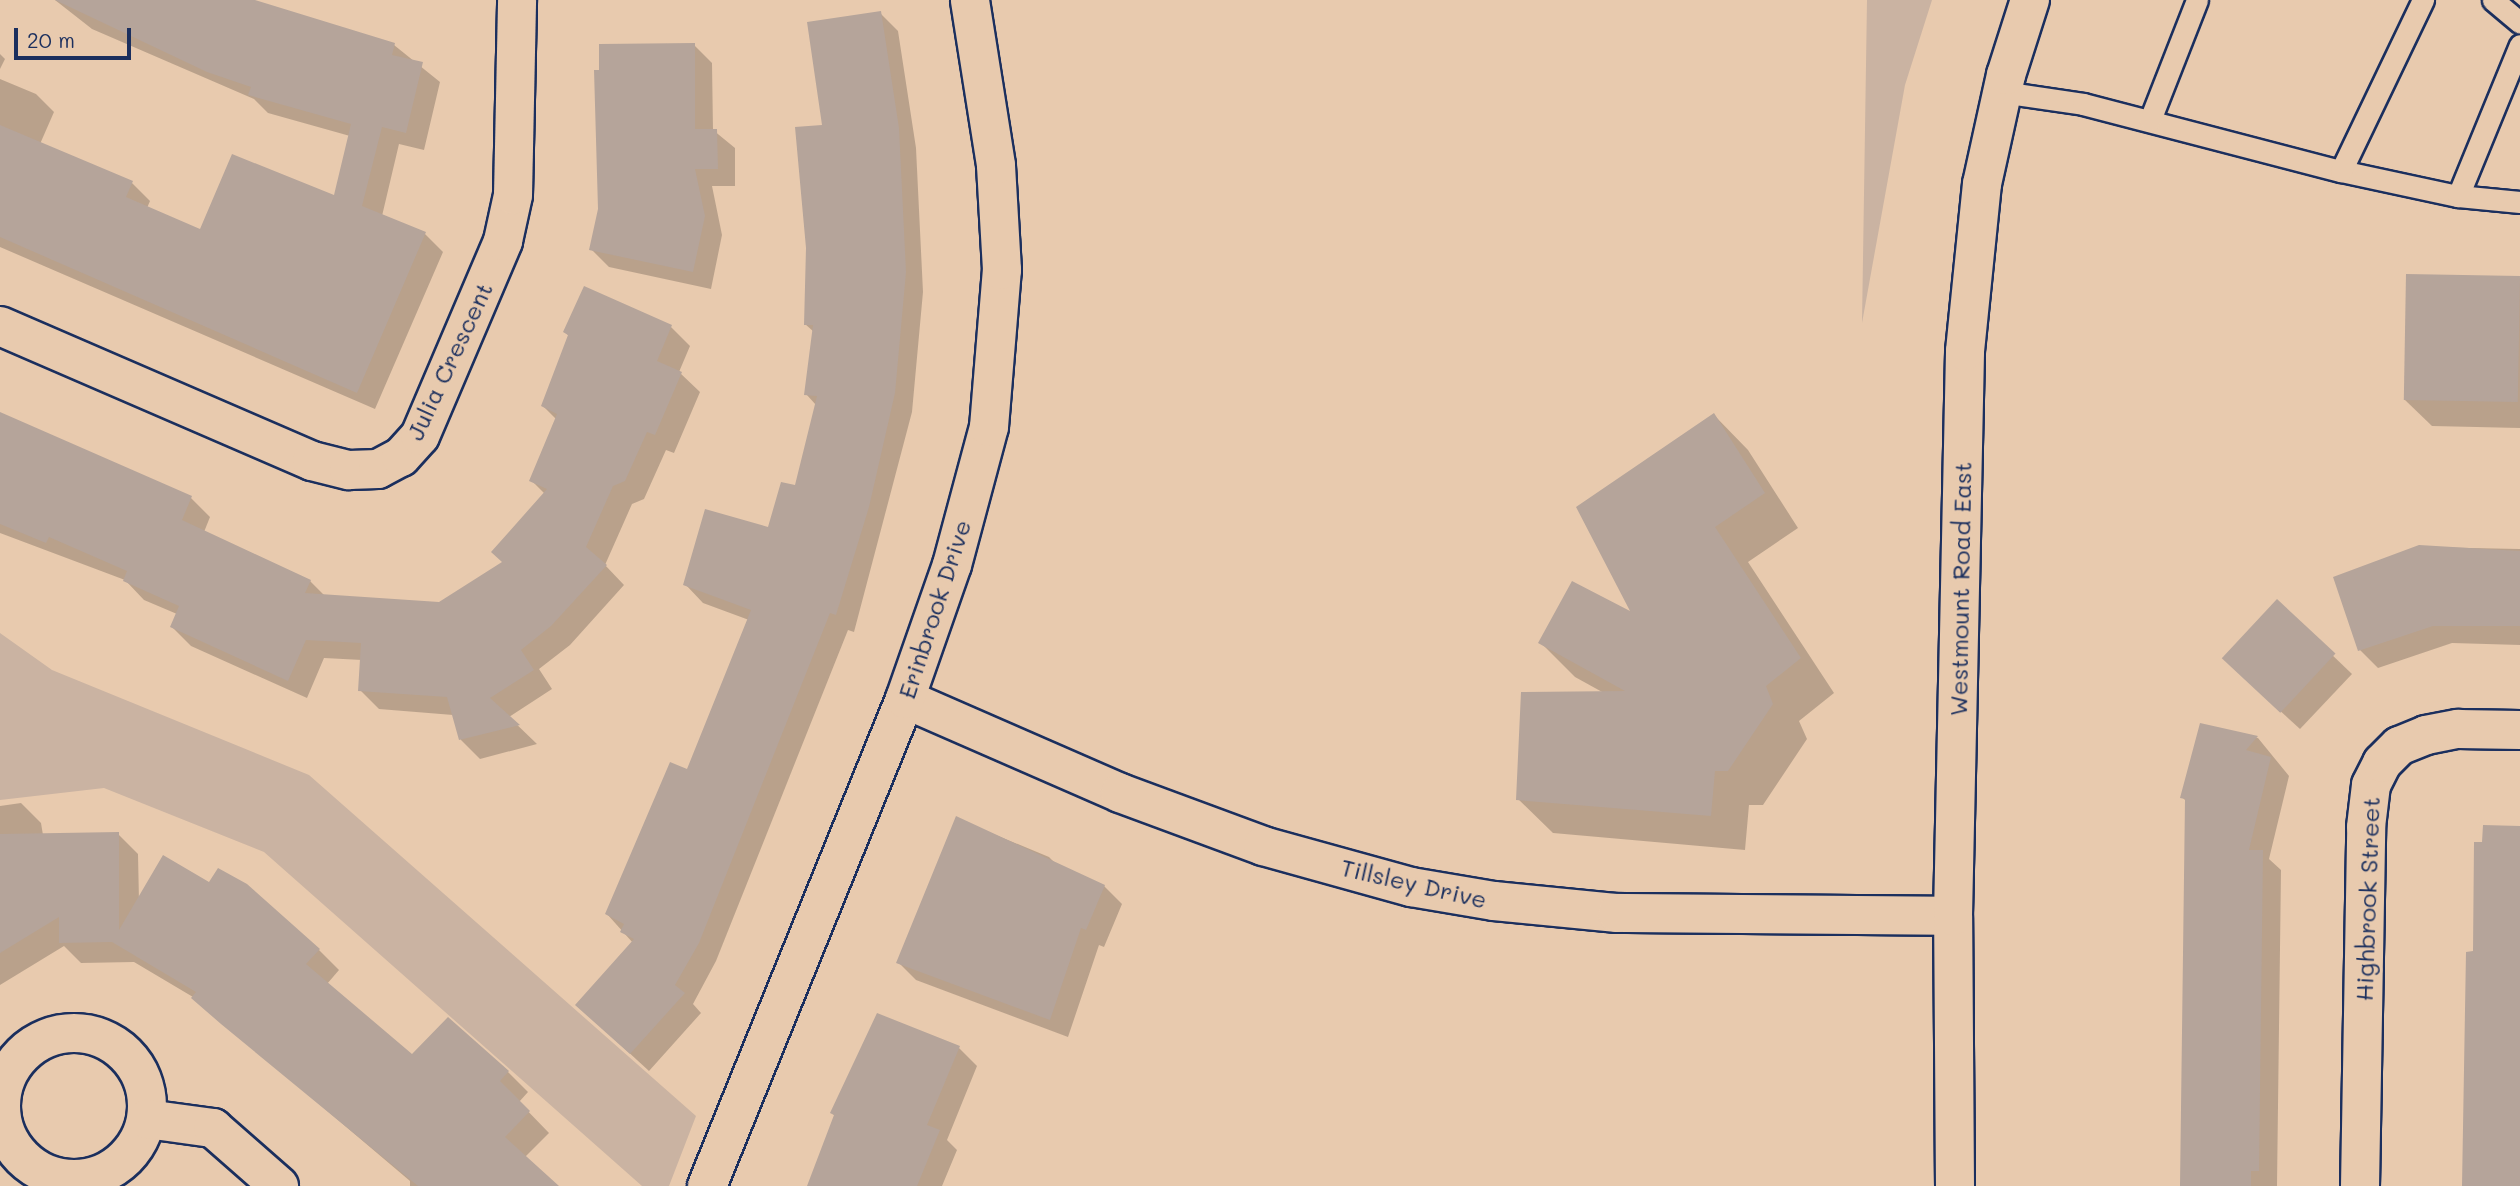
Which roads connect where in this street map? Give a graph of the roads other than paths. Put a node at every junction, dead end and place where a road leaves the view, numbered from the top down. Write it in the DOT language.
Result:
graph roads {
  1 [pos="517,0"];
  2 [pos="970,0"];
  3 [pos="2030,0"];
  4 [pos="2197,0"];
  5 [pos="2423,0"];
  6 [pos="2493,0"];
  7 [pos="2520,23"];
  8 [pos="2520,45"];
  9 [pos="2002,92"];
  10 [pos="2150,120"];
  11 [pos="2341,171"];
  12 [pos="2458,196"];
  13 [pos="2520,202"];
  14 [pos="0,326"];
  15 [pos="905,699"];
  16 [pos="2520,730"];
  17 [pos="1953,916"];
  18 [pos="147,1119"];
  19 [pos="279,1186"];
  20 [pos="707,1186"];
  21 [pos="1955,1186"];
  22 [pos="2361,1186"];
  1 -- 14 [label="street, Julia Crescent"];
  2 -- 15 [label="street, Erinbrook Drive"];
  3 -- 9 [label="street, Westmount Road East"];
  4 -- 10 [label="lane"];
  5 -- 11 [label="lane"];
  6 -- 7 [label="lane"];
  8 -- 12 [label="lane"];
  9 -- 10 [label="lane"];
  9 -- 17 [label="street, Westmount Road East"];
  10 -- 11 [label="lane"];
  11 -- 12 [label="lane"];
  12 -- 13 [label="lane"];
  15 -- 17 [label="street, Tillsley Drive"];
  15 -- 20 [label="street, Erinbrook Drive"];
  16 -- 22 [label="street, Highbrook Street"];
  17 -- 21 [label="street, Westmount Road East"];
  18 -- 19 [label="street"];
}
